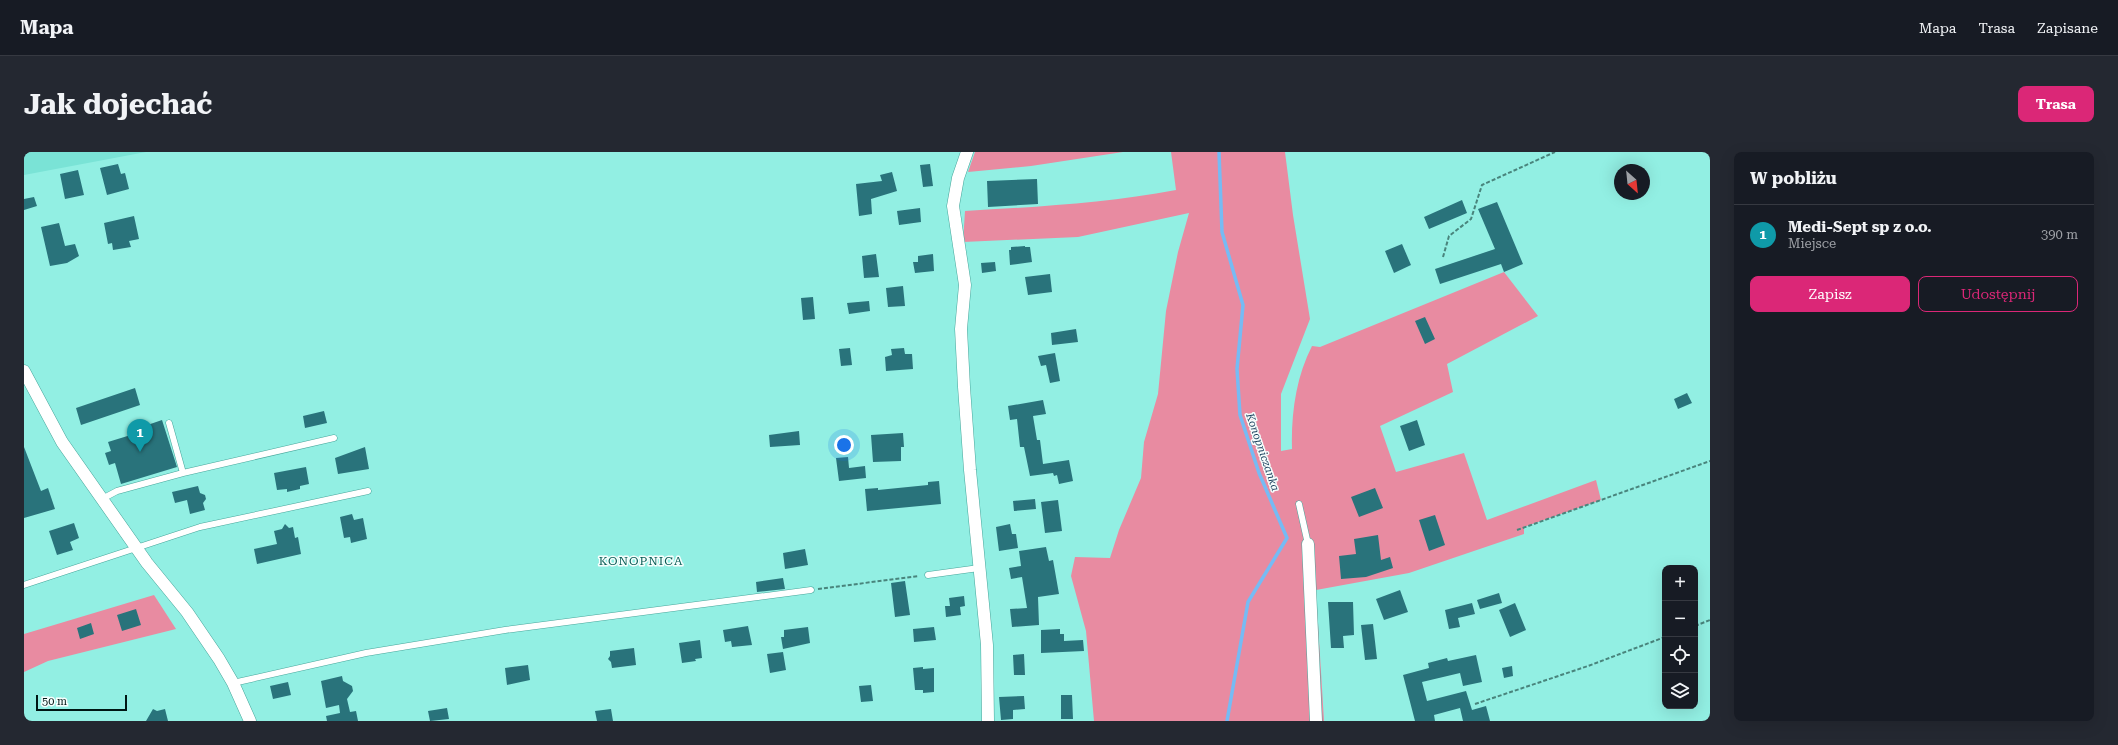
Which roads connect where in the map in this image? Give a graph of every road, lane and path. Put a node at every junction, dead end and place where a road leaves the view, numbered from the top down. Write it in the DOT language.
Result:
graph roads {
  1 [pos="967,152"];
  2 [pos="1554,152"];
  3 [pos="1443,257"];
  4 [pos="24,371"];
  5 [pos="169,423"];
  6 [pos="334,438"];
  7 [pos="1710,461"];
  8 [pos="183,473"];
  9 [pos="368,491"];
  10 [pos="102,499"];
  11 [pos="1299,504"];
  12 [pos="1517,530"];
  13 [pos="1308,544"];
  14 [pos="136,547"];
  15 [pos="979,568"];
  16 [pos="928,575"];
  17 [pos="24,585"];
  18 [pos="811,590"];
  19 [pos="1710,620"];
  20 [pos="1698,625"];
  21 [pos="1662,638"];
  22 [pos="233,683"];
  23 [pos="1475,704"];
  24 [pos="250,721"];
  25 [pos="988,721"];
  26 [pos="1316,721"];
  1 -- 15 [label="street"];
  2 -- 3 [label="path"];
  4 -- 10 [label="street"];
  5 -- 8 [label="lane"];
  6 -- 8 [label="lane"];
  7 -- 12 [label="path"];
  8 -- 10 [label="lane"];
  9 -- 14 [label="lane"];
  10 -- 14 [label="street"];
  11 -- 13 [label="lane"];
  13 -- 26 [label="street"];
  14 -- 17 [label="lane"];
  14 -- 22 [label="street"];
  15 -- 16 [label="lane"];
  15 -- 25 [label="street"];
  16 -- 18 [label="path"];
  18 -- 22 [label="lane"];
  19 -- 20 [label="path"];
  21 -- 23 [label="path"];
  22 -- 24 [label="street"];
}
